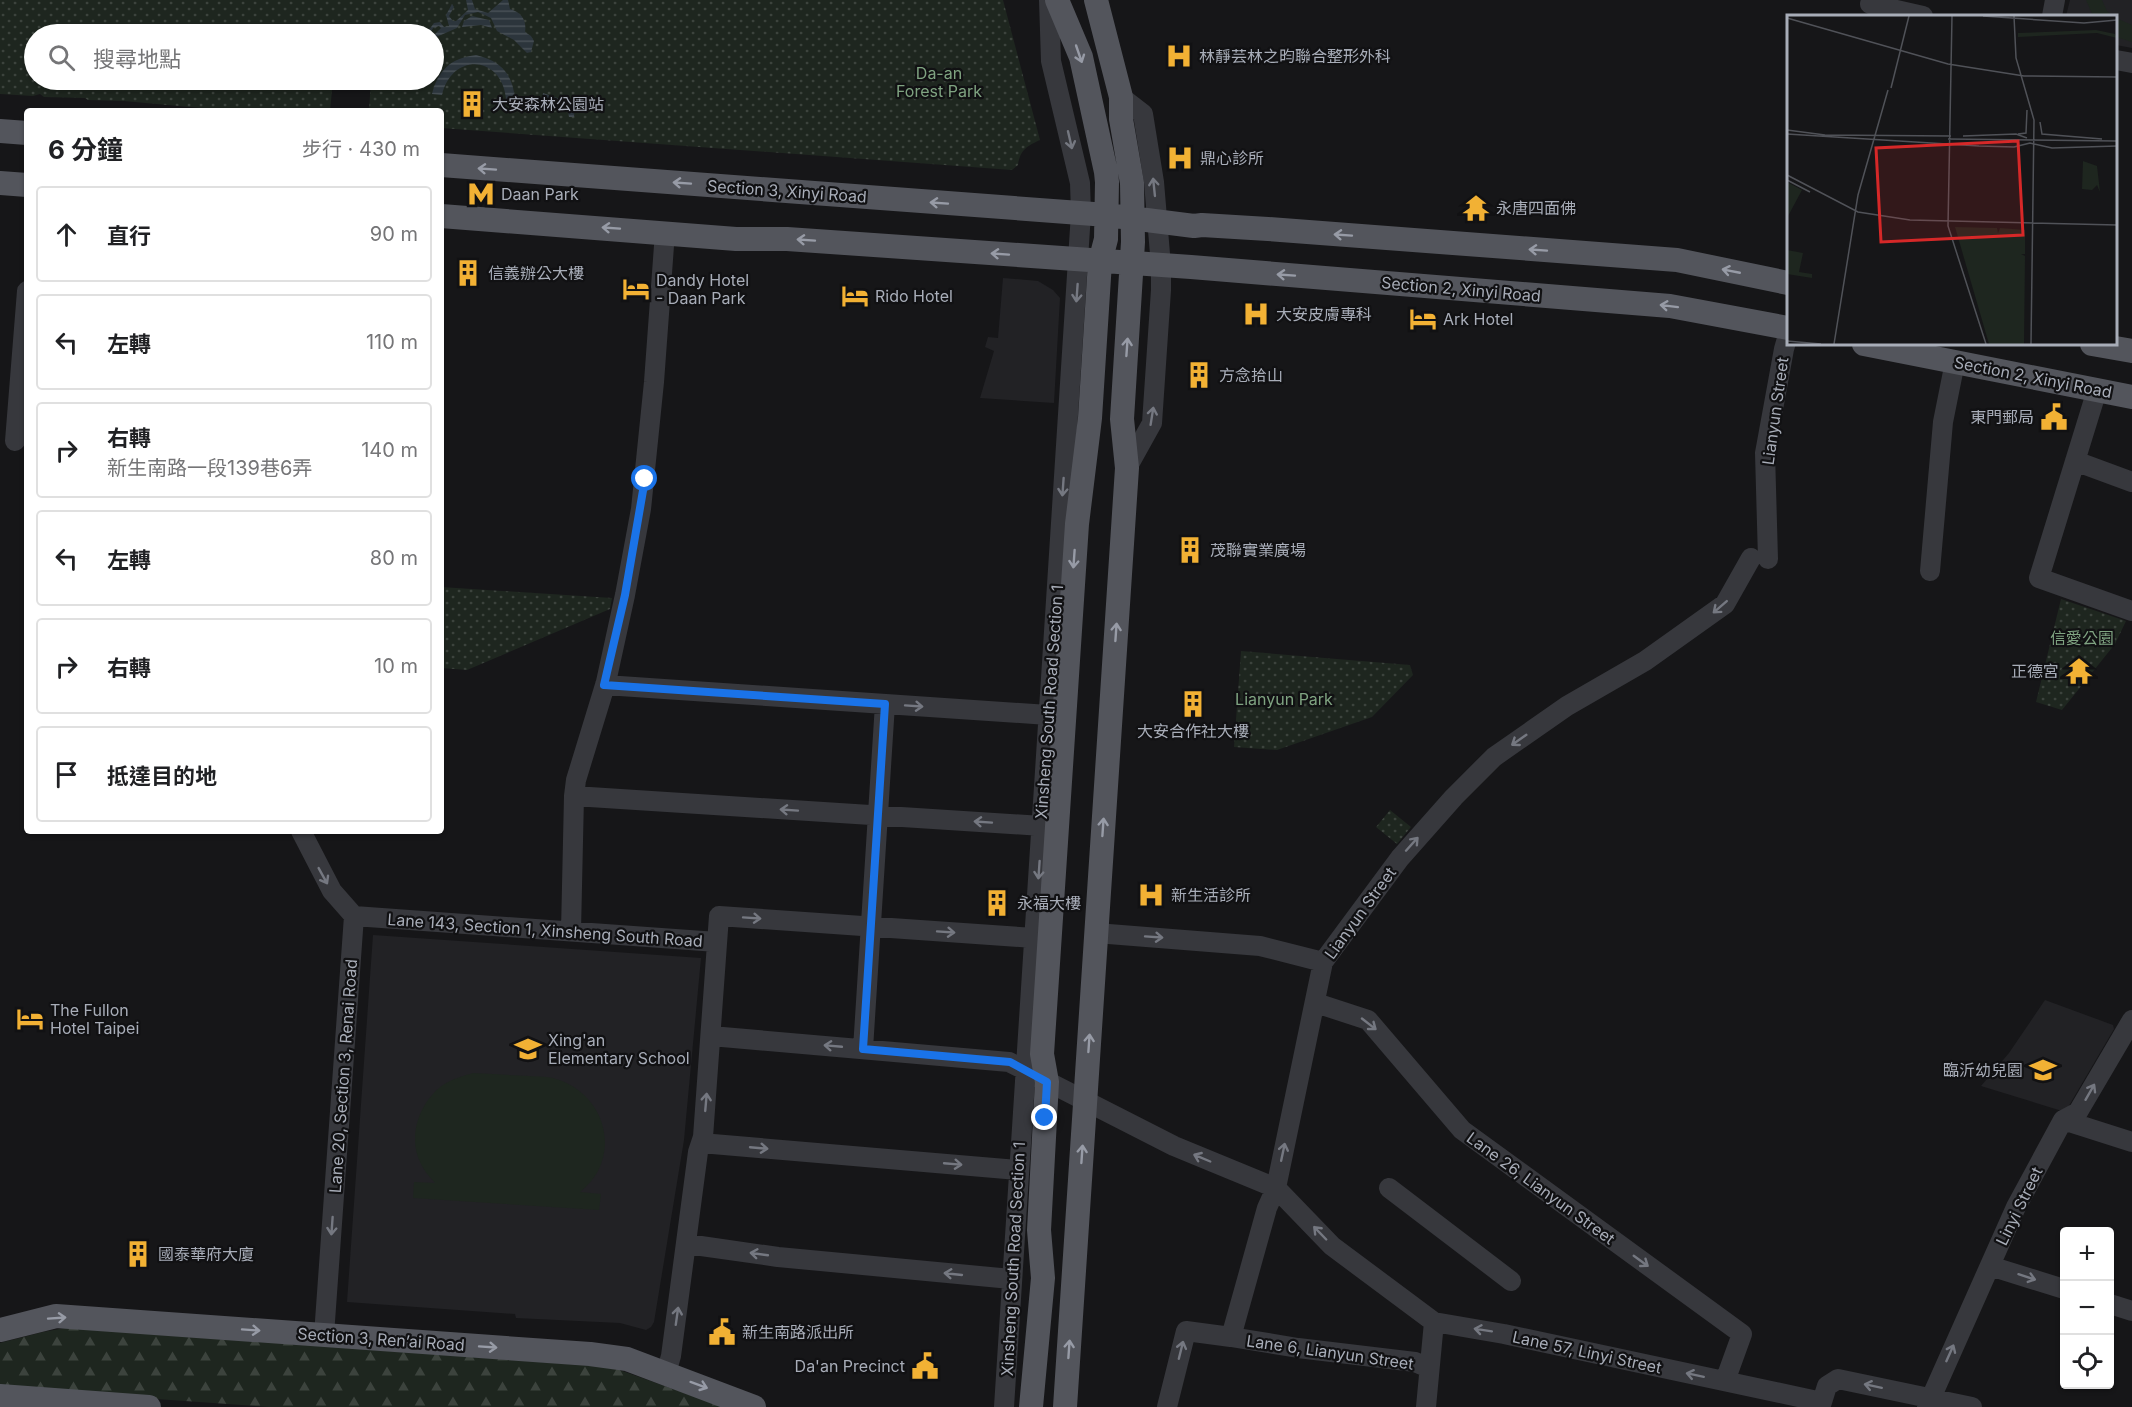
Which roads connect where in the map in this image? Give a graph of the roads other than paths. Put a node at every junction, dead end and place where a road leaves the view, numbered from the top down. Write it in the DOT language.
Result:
graph roads {
  1 [pos="1049,0"];
  2 [pos="1057,0"];
  3 [pos="1096,0"];
  4 [pos="2055,0"];
  5 [pos="1869,7"];
  6 [pos="1917,15"];
  7 [pos="2052,15"];
  8 [pos="2117,60"];
  9 [pos="2132,63"];
  10 [pos="1121,97"];
  11 [pos="0,131"];
  12 [pos="24,133"];
  13 [pos="444,165"];
  14 [pos="0,183"];
  15 [pos="24,185"];
  16 [pos="1081,213"];
  17 [pos="1107,215"];
  18 [pos="444,216"];
  19 [pos="1134,218"];
  20 [pos="1158,220"];
  21 [pos="665,232"];
  22 [pos="1089,261"];
  23 [pos="1132,264"];
  24 [pos="1161,266"];
  25 [pos="1787,283"];
  26 [pos="24,328"];
  27 [pos="1787,328"];
  28 [pos="1787,338"];
  29 [pos="1869,345"];
  30 [pos="2098,345"];
  31 [pos="2132,351"];
  32 [pos="1955,362"];
  33 [pos="2097,390"];
  34 [pos="2132,397"];
  35 [pos="15,441"];
  36 [pos="2075,461"];
  37 [pos="1127,468"];
  38 [pos="2132,482"];
  39 [pos="1930,571"];
  40 [pos="2132,611"];
  41 [pos="604,685"];
  42 [pos="885,704"];
  43 [pos="1048,715"];
  44 [pos="574,796"];
  45 [pos="878,816"];
  46 [pos="1042,826"];
  47 [pos="304,834"];
  48 [pos="354,916"];
  49 [pos="870,927"];
  50 [pos="571,931"];
  51 [pos="1096,933"];
  52 [pos="1034,938"];
  53 [pos="717,942"];
  54 [pos="1323,962"];
  55 [pos="1316,1003"];
  56 [pos="2132,1020"];
  57 [pos="711,1036"];
  58 [pos="863,1049"];
  59 [pos="1035,1076"];
  60 [pos="1085,1101"];
  61 [pos="2063,1120"];
  62 [pos="2132,1142"];
  63 [pos="701,1143"];
  64 [pos="1018,1170"];
  65 [pos="1276,1188"];
  66 [pos="1389,1188"];
  67 [pos="687,1244"];
  68 [pos="1990,1266"];
  69 [pos="1011,1279"];
  70 [pos="1512,1281"];
  71 [pos="2060,1288"];
  72 [pos="2114,1306"];
  73 [pos="2132,1311"];
  74 [pos="1434,1322"];
  75 [pos="0,1330"];
  76 [pos="324,1335"];
  77 [pos="1231,1337"];
  78 [pos="1429,1368"];
  79 [pos="666,1373"];
  80 [pos="1725,1382"];
  81 [pos="0,1396"];
  82 [pos="1929,1403"];
  83 [pos="149,1407"];
  84 [pos="754,1407"];
  85 [pos="1004,1407"];
  86 [pos="1031,1407"];
  87 [pos="1065,1407"];
  88 [pos="1167,1407"];
  89 [pos="1426,1407"];
  90 [pos="1972,1407"];
  1 -- 16 [label="street, Xinsheng South Road Section 1, one-way"];
  2 -- 17 [label="main road, one-way"];
  3 -- 10 [label="main road"];
  4 -- 7 [label="street"];
  5 -- 6 [label="street"];
  8 -- 9 [label="street"];
  10 -- 19 [label="main road"];
  20 -- 10 [label="street, one-way"];
  11 -- 12 [label="main road"];
  16 -- 13 [label="main road, Section 3, Xinyi Road, one-way"];
  14 -- 15 [label="main road"];
  16 -- 17 [label="main road, Section 3, Xinyi Road"];
  16 -- 22 [label="street, Xinsheng South Road Section 1"];
  17 -- 19 [label="main road, Section 3, Xinyi Road"];
  17 -- 22 [label="main road"];
  21 -- 18 [label="main road, one-way"];
  19 -- 20 [label="main road"];
  19 -- 23 [label="main road"];
  20 -- 24 [label="street"];
  25 -- 20 [label="main road, one-way"];
  22 -- 21 [label="main road, one-way"];
  21 -- 41 [label="street"];
  22 -- 23 [label="main road, Section 2, Xinyi Road"];
  22 -- 43 [label="street, Xinsheng South Road Section 1, one-way"];
  22 -- 59 [label="main road, Xinsheng South Road Section 1, one-way"];
  23 -- 24 [label="main road, Section 2, Xinyi Road"];
  37 -- 23 [label="main road, one-way"];
  27 -- 24 [label="main road, Section 2, Xinyi Road, one-way"];
  37 -- 24 [label="street, one-way"];
  26 -- 35 [label="street"];
  28 -- 54 [label="street, Lianyun Street"];
  29 -- 32 [label="main road, Section 2, Xinyi Road"];
  30 -- 31 [label="main road"];
  32 -- 33 [label="main road, Section 2, Xinyi Road"];
  32 -- 39 [label="street"];
  33 -- 34 [label="main road, Section 2, Xinyi Road"];
  33 -- 36 [label="street"];
  36 -- 38 [label="street"];
  36 -- 40 [label="street"];
  51 -- 37 [label="main road, one-way"];
  41 -- 42 [label="street"];
  41 -- 44 [label="street"];
  42 -- 43 [label="street, one-way"];
  42 -- 45 [label="street"];
  43 -- 46 [label="street, Xinsheng South Road Section 1"];
  45 -- 44 [label="street, one-way"];
  44 -- 50 [label="street"];
  46 -- 45 [label="street, one-way"];
  45 -- 49 [label="street"];
  46 -- 52 [label="street, Xinsheng South Road Section 1, one-way"];
  47 -- 48 [label="street, one-way"];
  48 -- 50 [label="street, Lane 143, Section 1, Xinsheng South Road"];
  48 -- 76 [label="street, Lane 20, Section 3, Renai Road, one-way"];
  49 -- 52 [label="street, Lane 143, Section 1, Xinsheng South Road, one-way"];
  53 -- 49 [label="street, Lane 143, Section 1, Xinsheng South Road, one-way"];
  49 -- 58 [label="street"];
  50 -- 53 [label="street, Lane 143, Section 1, Xinsheng South Road"];
  51 -- 54 [label="street, one-way"];
  60 -- 51 [label="main road, one-way"];
  52 -- 59 [label="street, Xinsheng South Road Section 1"];
  53 -- 57 [label="street"];
  54 -- 55 [label="street, Lianyun Street"];
  65 -- 55 [label="street, Lianyun Street, one-way"];
  55 -- 80 [label="street, Lane 26, Lianyun Street, one-way"];
  61 -- 56 [label="street, Linyi Street, one-way"];
  58 -- 57 [label="street, one-way"];
  63 -- 57 [label="street, one-way"];
  58 -- 59 [label="street"];
  59 -- 60 [label="street"];
  59 -- 64 [label="street, Xinsheng South Road Section 1"];
  59 -- 86 [label="main road, Xinsheng South Road Section 1"];
  65 -- 60 [label="street, one-way"];
  87 -- 60 [label="main road, one-way"];
  61 -- 62 [label="street"];
  61 -- 68 [label="street, Linyi Street"];
  63 -- 64 [label="street, one-way"];
  63 -- 67 [label="street"];
  64 -- 69 [label="street, Xinsheng South Road Section 1"];
  74 -- 65 [label="street, Lane 57, Linyi Street, one-way"];
  65 -- 77 [label="street, Lianyun Street"];
  66 -- 70 [label="street"];
  69 -- 67 [label="street, one-way"];
  79 -- 67 [label="street, one-way"];
  68 -- 71 [label="street, one-way"];
  82 -- 68 [label="street, Linyi Street, one-way"];
  69 -- 85 [label="street, Xinsheng South Road Section 1"];
  72 -- 73 [label="street"];
  74 -- 78 [label="street"];
  80 -- 74 [label="street, Lane 57, Linyi Street, one-way"];
  75 -- 76 [label="main road, Section 3, Ren’ai Road, one-way"];
  76 -- 79 [label="main road, Section 3, Ren’ai Road, one-way"];
  77 -- 78 [label="street, Lane 6, Lianyun Street"];
  88 -- 77 [label="street, one-way"];
  78 -- 89 [label="street"];
  79 -- 84 [label="main road, Section 3, Ren’ai Road, one-way"];
  82 -- 80 [label="street, Lane 57, Linyi Street, one-way"];
  81 -- 83 [label="main road"];
  82 -- 90 [label="street"];
}
